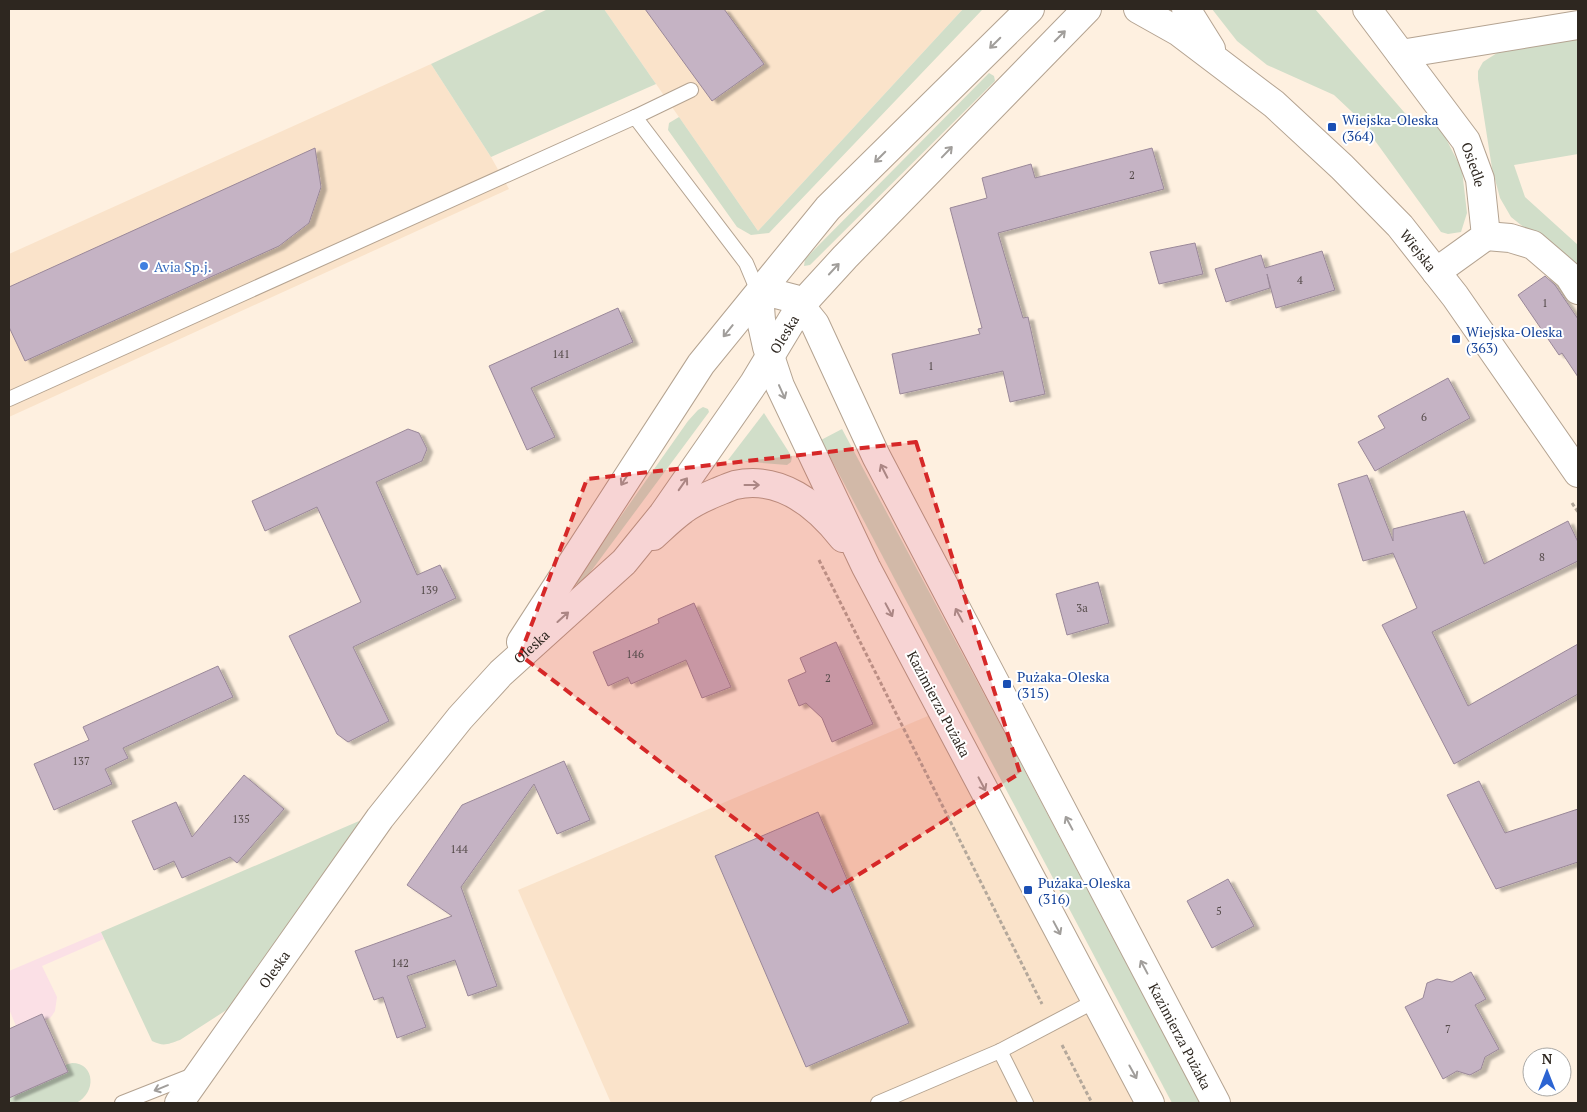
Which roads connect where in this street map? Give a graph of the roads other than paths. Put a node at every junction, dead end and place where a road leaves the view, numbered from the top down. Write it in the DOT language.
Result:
graph roads {
  1 [pos="1030,9"];
  2 [pos="1087,9"];
  3 [pos="1138,9"];
  4 [pos="1186,9"];
  5 [pos="1367,9"];
  6 [pos="1578,26"];
  7 [pos="1401,54"];
  8 [pos="1220,63"];
  9 [pos="691,90"];
  10 [pos="635,117"];
  11 [pos="1486,236"];
  12 [pos="1436,272"];
  13 [pos="1578,290"];
  14 [pos="759,294"];
  15 [pos="801,305"];
  16 [pos="770,358"];
  17 [pos="9,398"];
  18 [pos="1573,485"];
  19 [pos="624,562"];
  20 [pos="866,567"];
  21 [pos="501,673"];
  22 [pos="1095,1001"];
  23 [pos="1000,1051"];
  24 [pos="201,1072"];
  25 [pos="122,1103"];
  26 [pos="179,1103"];
  27 [pos="878,1103"];
  28 [pos="1026,1103"];
  29 [pos="1150,1103"];
  30 [pos="1216,1103"];
  1 -- 14 [label="street, Oleska, one-way"];
  15 -- 2 [label="street, Oleska, one-way"];
  3 -- 8 [label="street, Wiejska"];
  4 -- 8 [label="street, Wiejska"];
  5 -- 7 [label="street, Osiedle"];
  6 -- 7 [label="street"];
  7 -- 11 [label="street, Osiedle"];
  8 -- 12 [label="street, Wiejska"];
  9 -- 10 [label="lane"];
  10 -- 14 [label="lane"];
  10 -- 17 [label="lane"];
  11 -- 12 [label="street"];
  11 -- 13 [label="street"];
  12 -- 18 [label="street, Wiejska"];
  14 -- 15 [label="street"];
  14 -- 16 [label="street, Kazimierza Pużaka"];
  14 -- 21 [label="street, Oleska, one-way"];
  15 -- 16 [label="street, Oleska"];
  30 -- 15 [label="street, Kazimierza Pużaka, one-way"];
  19 -- 16 [label="street, Oleska, one-way"];
  16 -- 20 [label="street, Kazimierza Pużaka, one-way"];
  19 -- 20 [label="street, one-way"];
  21 -- 19 [label="street, Oleska, one-way"];
  20 -- 22 [label="street, Kazimierza Pużaka, one-way"];
  21 -- 24 [label="street, Oleska"];
  22 -- 23 [label="lane"];
  22 -- 29 [label="street, Kazimierza Pużaka, one-way"];
  23 -- 27 [label="lane"];
  23 -- 28 [label="lane"];
  24 -- 25 [label="lane, one-way"];
  24 -- 26 [label="street, Oleska"];
}
